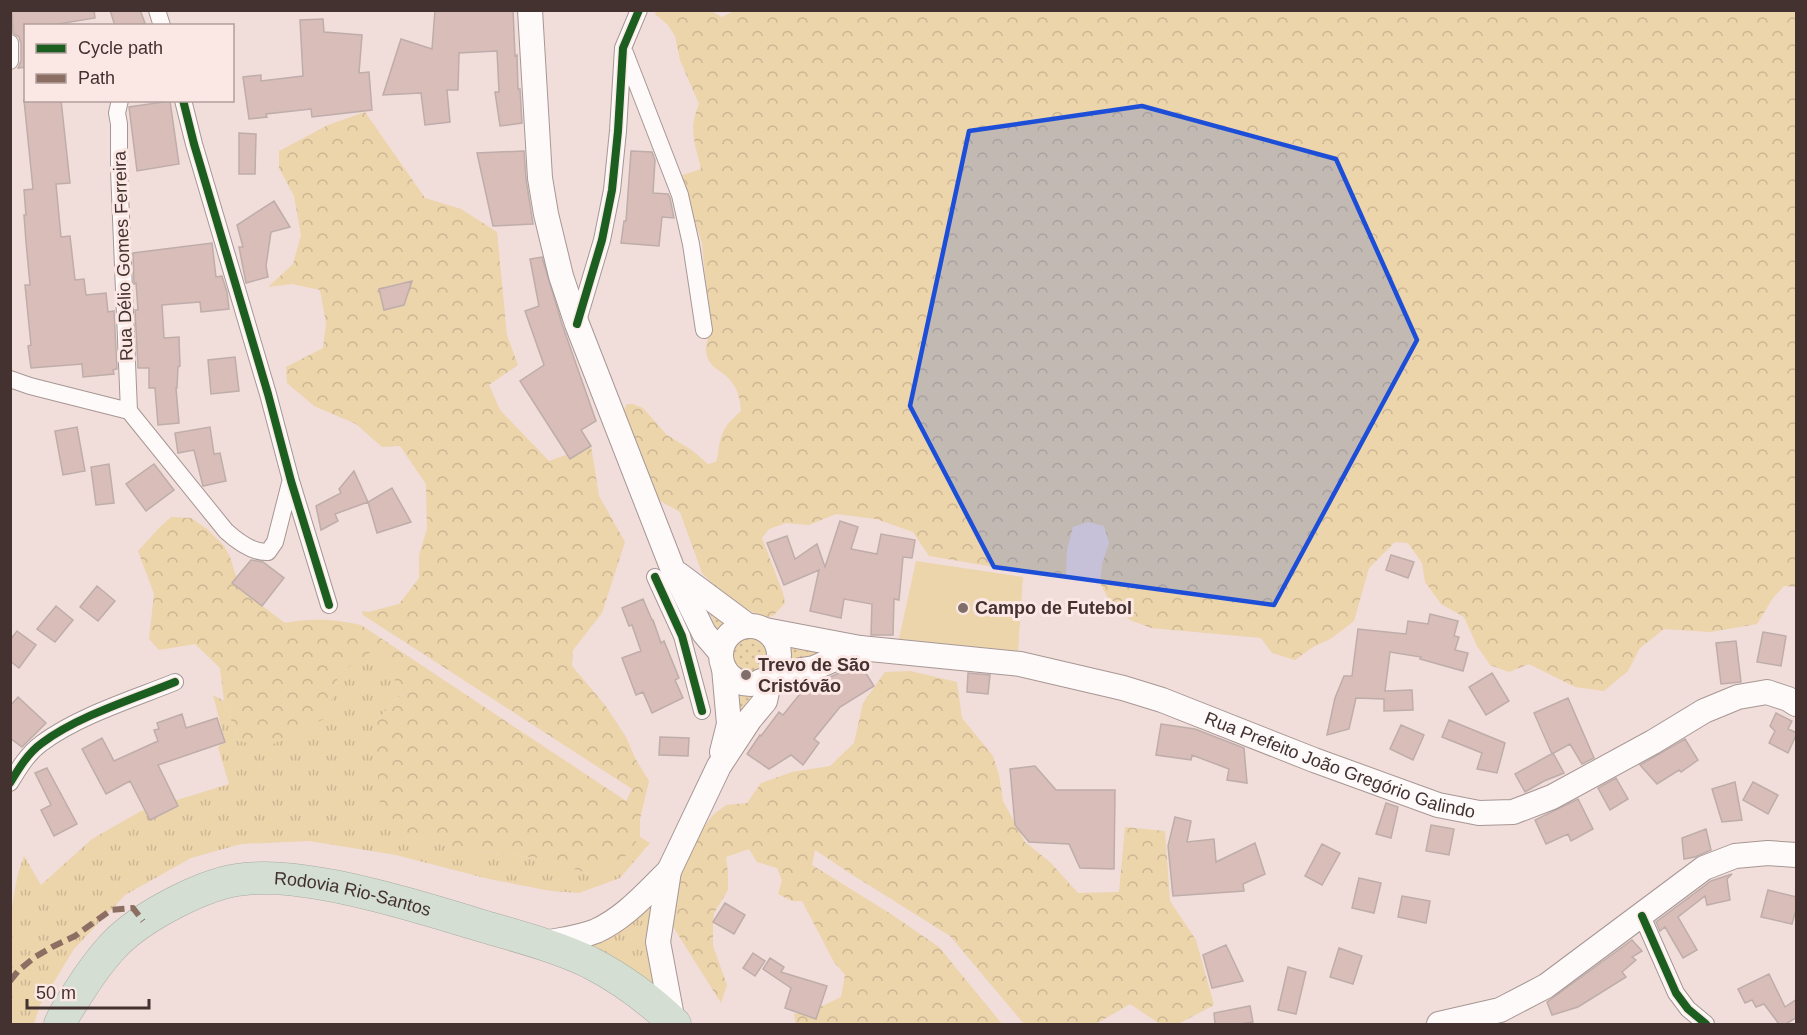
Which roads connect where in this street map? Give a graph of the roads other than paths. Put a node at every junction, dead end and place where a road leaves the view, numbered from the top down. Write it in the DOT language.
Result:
graph roads {
  1 [pos="530,10"];
  2 [pos="639,10"];
  3 [pos="10,43"];
  4 [pos="623,48"];
  5 [pos="10,60"];
  6 [pos="120,102"];
  7 [pos="184,102"];
  8 [pos="577,324"];
  9 [pos="704,330"];
  10 [pos="10,379"];
  11 [pos="129,411"];
  12 [pos="291,481"];
  13 [pos="664,574"];
  14 [pos="329,605"];
  15 [pos="757,628"];
  16 [pos="693,635"];
  17 [pos="860,648"];
  18 [pos="723,661"];
  19 [pos="766,678"];
  20 [pos="175,682"];
  21 [pos="1797,704"];
  22 [pos="702,711"];
  23 [pos="719,766"];
  24 [pos="10,783"];
  25 [pos="1797,855"];
  26 [pos="669,871"];
  27 [pos="1642,916"];
  28 [pos="540,944"];
  29 [pos="674,1023"];
  30 [pos="60,1024"];
  31 [pos="1439,1024"];
  32 [pos="1706,1024"];
  1 -- 8 [label="main road"];
  2 -- 4 [label="street"];
  3 -- 5 [label="street"];
  4 -- 8 [label="street"];
  4 -- 9 [label="street"];
  6 -- 11 [label="street, Rua Délio Gomes Ferreira"];
  7 -- 12 [label="street"];
  8 -- 13 [label="main road"];
  10 -- 11 [label="street"];
  11 -- 12 [label="street"];
  12 -- 14 [label="street"];
  13 -- 15 [label="main road"];
  13 -- 16 [label="main road"];
  15 -- 17 [label="main road, Rua Prefeito João Gregório Galindo"];
  15 -- 18 [label="main road"];
  15 -- 19 [label="main road"];
  16 -- 18 [label="main road"];
  16 -- 22 [label="street"];
  17 -- 19 [label="main road"];
  17 -- 21 [label="main road, Rua Prefeito João Gregório Galindo"];
  18 -- 19 [label="main road"];
  18 -- 23 [label="main road"];
  19 -- 23 [label="main road"];
  20 -- 24 [label="street"];
  23 -- 26 [label="main road"];
  25 -- 27 [label="main road"];
  26 -- 28 [label="main road"];
  26 -- 29 [label="main road"];
  27 -- 31 [label="main road"];
  27 -- 32 [label="street"];
  28 -- 29 [label="highway, Rodovia Rio-Santos"];
  28 -- 30 [label="highway, Rodovia Rio-Santos"];
}
